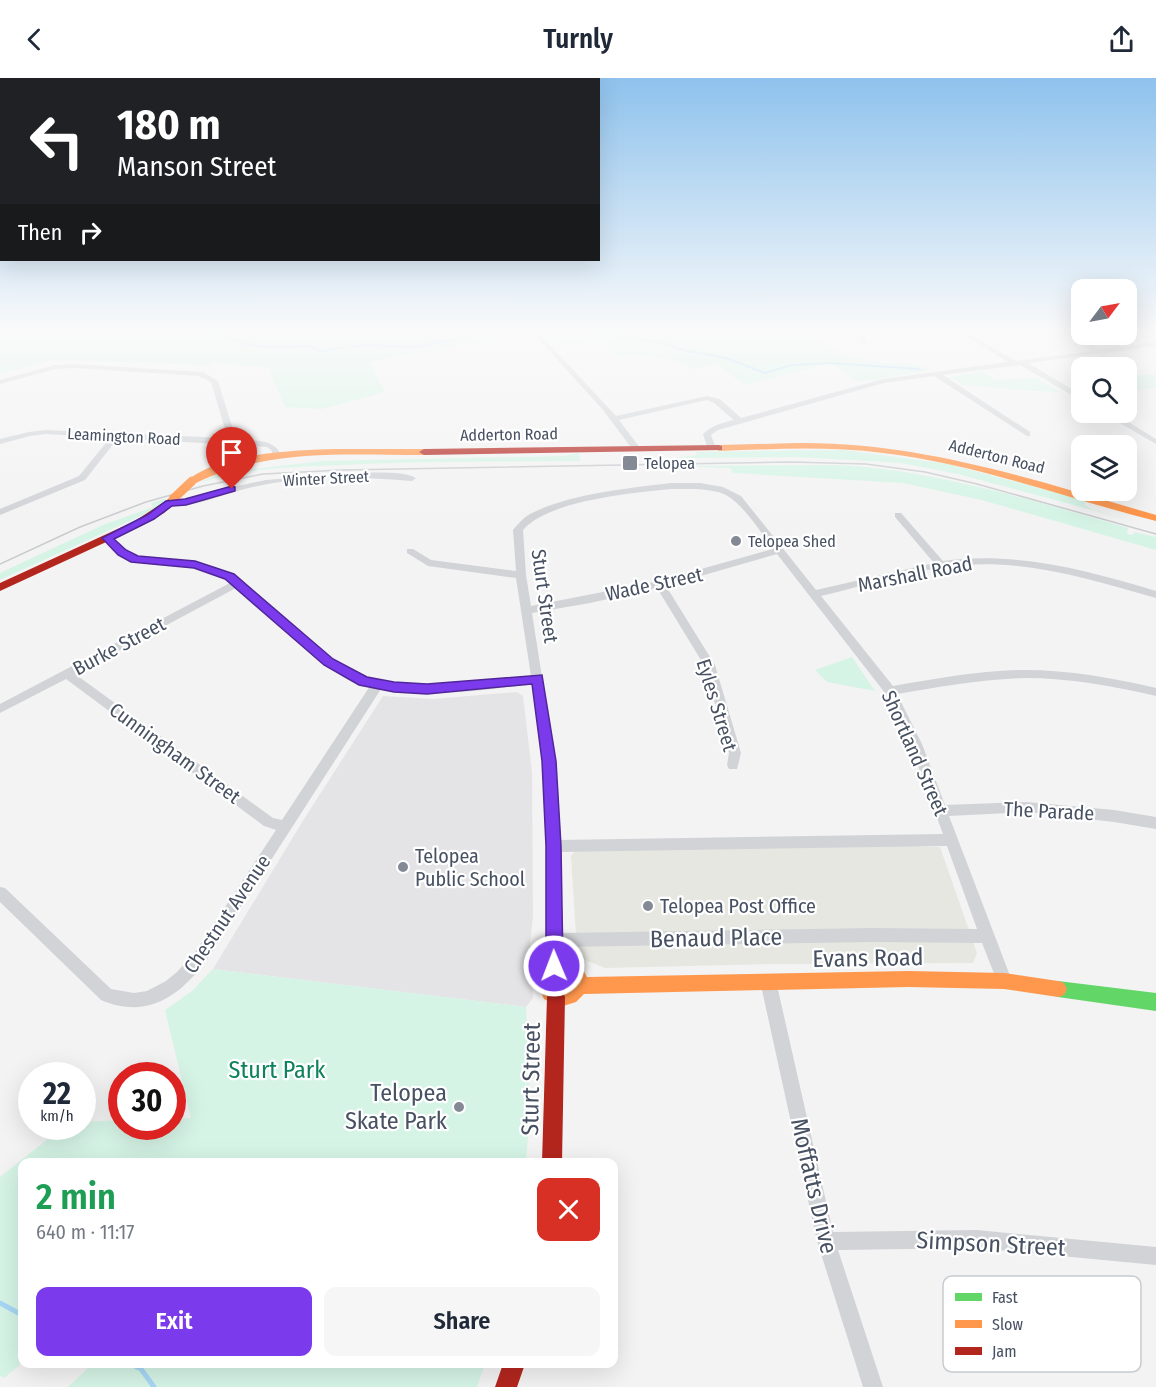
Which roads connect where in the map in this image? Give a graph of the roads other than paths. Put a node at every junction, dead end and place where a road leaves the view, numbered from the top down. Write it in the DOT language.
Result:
graph roads {
  1 [pos="217,392"];
  2 [pos="590,392"];
  3 [pos="844,392"];
  4 [pos="963,392"];
  5 [pos="614,418"];
  6 [pos="740,421"];
  7 [pos="1124,423"];
  8 [pos="1027,434"];
  9 [pos="116,435"];
  10 [pos="228,441"];
  11 [pos="0,442"];
  12 [pos="1156,442"];
  13 [pos="711,446"];
  14 [pos="636,448"];
  15 [pos="278,457"];
  16 [pos="412,478"];
  17 [pos="172,501"];
  18 [pos="0,512"];
  19 [pos="898,515"];
  20 [pos="1156,516"];
  21 [pos="107,538"];
  22 [pos="780,550"];
  23 [pos="410,551"];
  24 [pos="941,565"];
  25 [pos="521,575"];
  26 [pos="238,583"];
  27 [pos="660,585"];
  28 [pos="0,587"];
  29 [pos="815,594"];
  30 [pos="1156,595"];
  31 [pos="526,610"];
  32 [pos="67,674"];
  33 [pos="538,679"];
  34 [pos="377,685"];
  35 [pos="890,691"];
  36 [pos="1156,692"];
  37 [pos="0,709"];
  38 [pos="734,765"];
  39 [pos="942,811"];
  40 [pos="1156,823"];
  41 [pos="285,827"];
  42 [pos="952,840"];
  43 [pos="553,846"];
  44 [pos="0,893"];
  45 [pos="987,936"];
  46 [pos="554,940"];
  47 [pos="554,966"];
  48 [pos="768,981"];
  49 [pos="1004,981"];
  50 [pos="579,986"];
  51 [pos="556,997"];
  52 [pos="1156,1002"];
  53 [pos="552,1158"];
  54 [pos="826,1241"];
  55 [pos="1156,1256"];
  56 [pos="513,1368"];
  57 [pos="506,1387"];
  58 [pos="873,1387"];
  1 -- 10 [label="street"];
  2 -- 5 [label="street"];
  3 -- 6 [label="street"];
  4 -- 8 [label="street"];
  5 -- 6 [label="street"];
  5 -- 14 [label="street"];
  6 -- 13 [label="street"];
  7 -- 12 [label="street"];
  9 -- 10 [label="street, Leamington Road"];
  9 -- 11 [label="street, Leamington Road"];
  9 -- 18 [label="street"];
  10 -- 15 [label="street, Leamington Road"];
  13 -- 14 [label="main road, Adderton Road"];
  13 -- 20 [label="main road, Adderton Road"];
  14 -- 15 [label="main road, Adderton Road"];
  15 -- 17 [label="main road, Adderton Road, bridge"];
  16 -- 17 [label="street, Winter Street"];
  17 -- 21 [label="main road, Adderton Road"];
  19 -- 24 [label="street"];
  21 -- 26 [label="street"];
  21 -- 28 [label="main road, Adderton Road"];
  22 -- 25 [label="street, Sturt Street"];
  22 -- 27 [label="street, Wade Street"];
  22 -- 29 [label="street, Shortland Street"];
  23 -- 25 [label="street"];
  24 -- 29 [label="street, Marshall Road"];
  24 -- 30 [label="street, Marshall Road"];
  25 -- 31 [label="street, Sturt Street"];
  26 -- 32 [label="street, Burke Street"];
  26 -- 34 [label="street"];
  27 -- 31 [label="street, Wade Street"];
  27 -- 38 [label="street, Eyles Street"];
  29 -- 35 [label="street, Shortland Street"];
  31 -- 33 [label="street, Sturt Street"];
  32 -- 37 [label="street, Burke Street"];
  32 -- 41 [label="street, Cunningham Street"];
  33 -- 34 [label="street"];
  33 -- 43 [label="street, Sturt Street"];
  34 -- 41 [label="street, Chestnut Avenue"];
  35 -- 36 [label="street"];
  35 -- 39 [label="street, Shortland Street"];
  39 -- 40 [label="street, The Parade"];
  39 -- 42 [label="street, Shortland Street"];
  41 -- 44 [label="street, Chestnut Avenue"];
  42 -- 43 [label="street"];
  42 -- 45 [label="street, Shortland Street"];
  43 -- 46 [label="street, Sturt Street"];
  45 -- 46 [label="street, Benaud Place"];
  45 -- 49 [label="street, Shortland Street"];
  46 -- 47 [label="street, Sturt Street"];
  47 -- 50 [label="main road"];
  47 -- 51 [label="main road"];
  48 -- 49 [label="main road, Evans Road"];
  48 -- 50 [label="main road, Evans Road"];
  48 -- 54 [label="street, Moffatts Drive"];
  49 -- 52 [label="main road, Evans Road"];
  50 -- 51 [label="main road"];
  51 -- 53 [label="main road, Sturt Street"];
  54 -- 55 [label="street, Simpson Street"];
  54 -- 58 [label="street, Moffatts Drive"];
  56 -- 57 [label="main road"];
}
